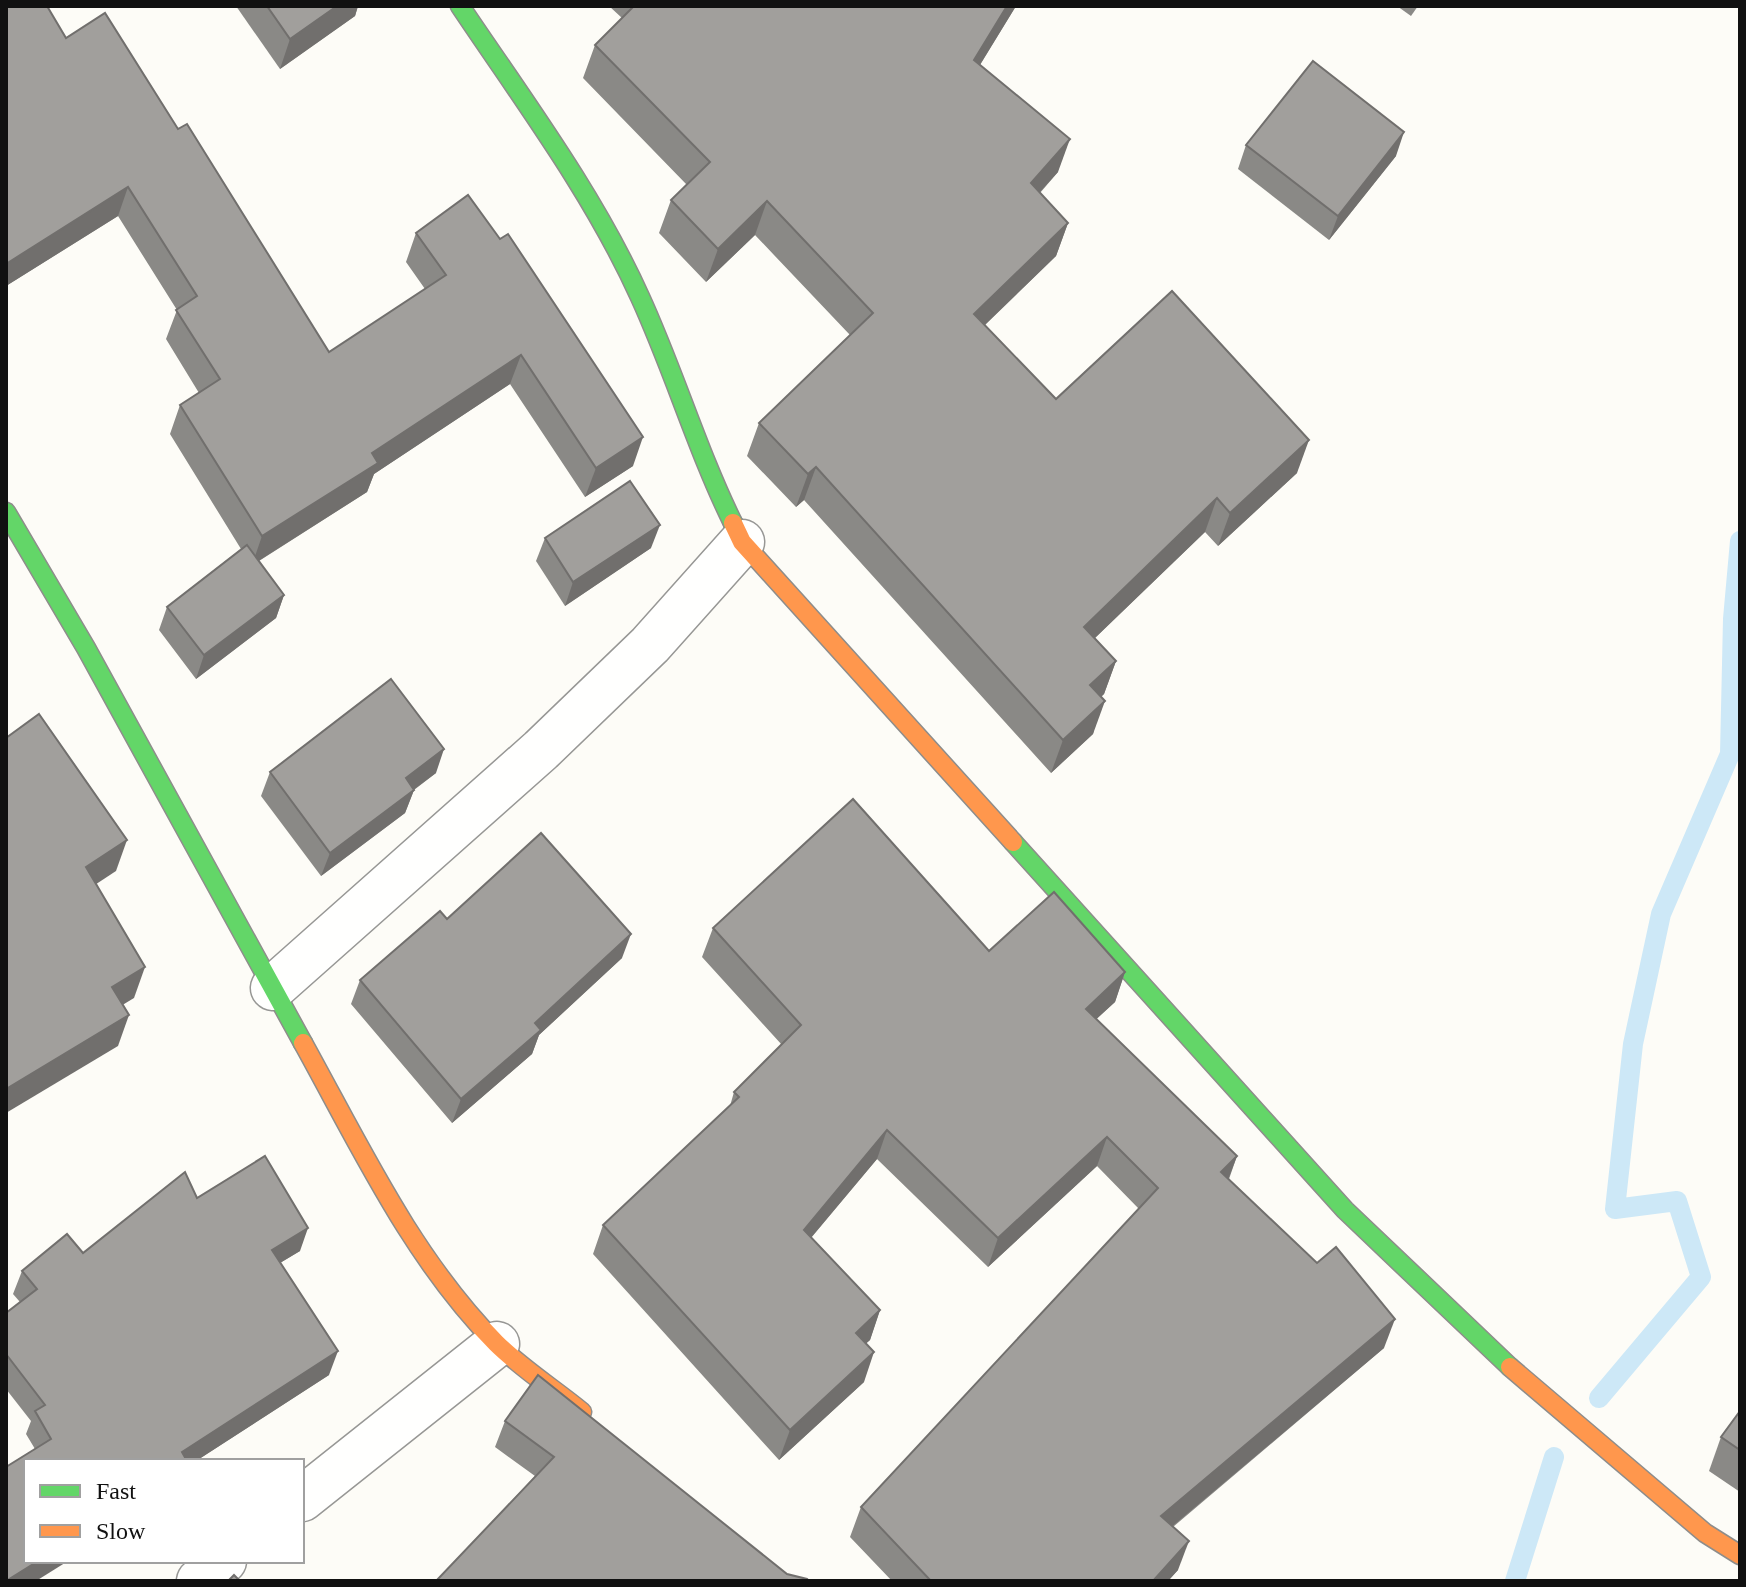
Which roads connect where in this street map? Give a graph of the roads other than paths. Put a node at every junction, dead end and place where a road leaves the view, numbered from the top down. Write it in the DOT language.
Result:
graph roads {
  1 [pos="460,6"];
  2 [pos="6,512"];
  3 [pos="742,542"];
  4 [pos="273,988"];
  5 [pos="497,1344"];
  6 [pos="596,1423"];
  7 [pos="304,1497"];
  8 [pos="1740,1555"];
  9 [pos="222,1563"];
  10 [pos="199,1581"];
  1 -- 3 [label="street"];
  2 -- 4 [label="street"];
  3 -- 4 [label="street"];
  3 -- 8 [label="street"];
  4 -- 5 [label="street"];
  5 -- 6 [label="street"];
  5 -- 7 [label="street"];
  9 -- 10 [label="street"];
}
